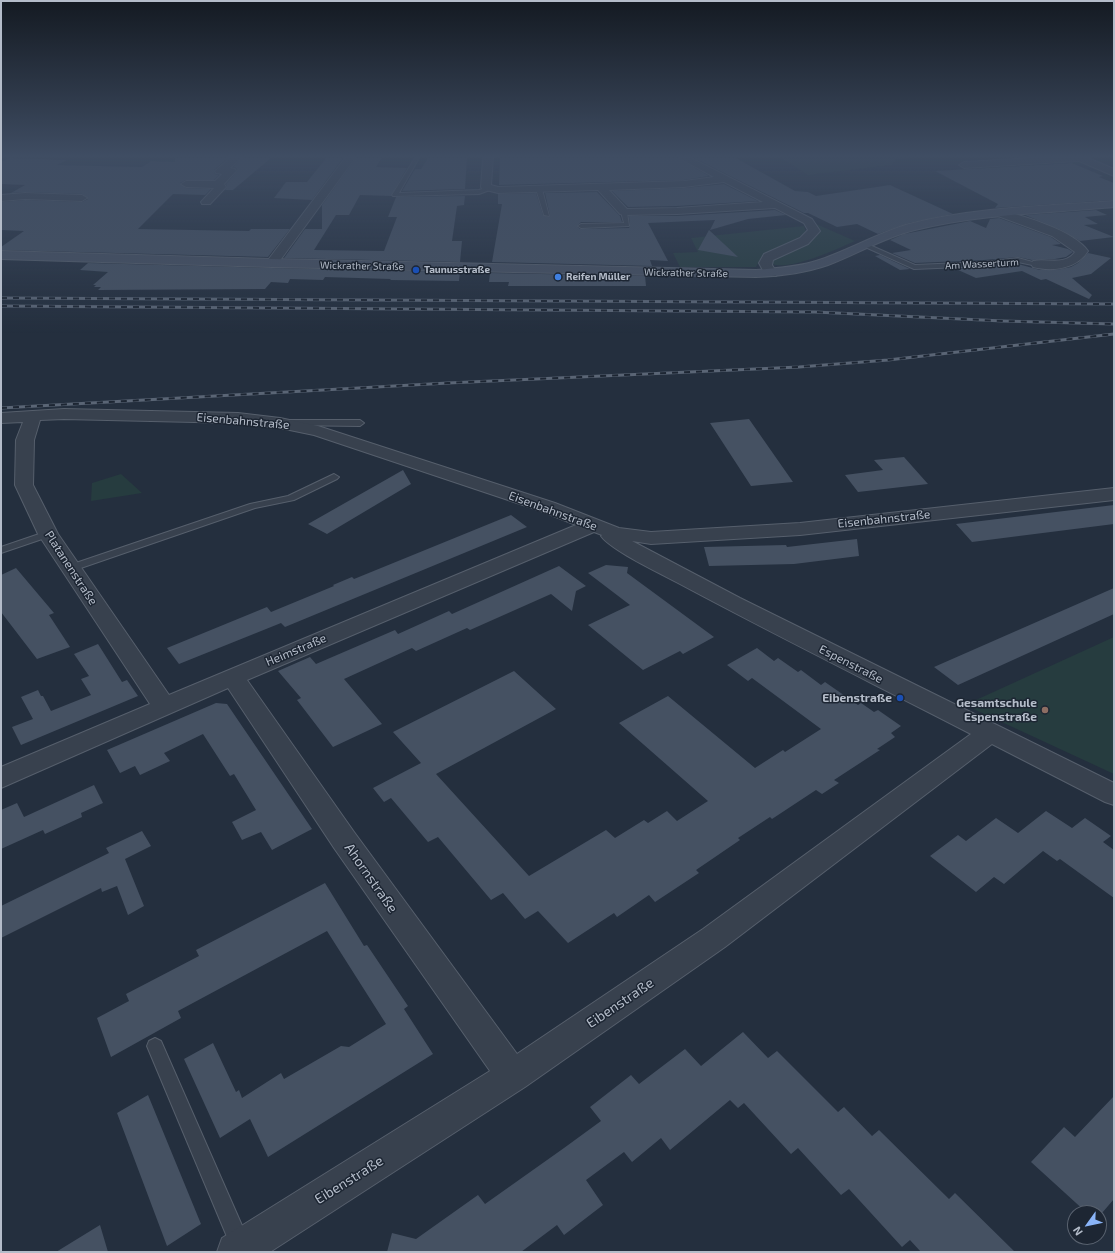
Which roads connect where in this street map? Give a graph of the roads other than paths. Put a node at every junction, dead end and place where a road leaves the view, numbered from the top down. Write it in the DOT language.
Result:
graph roads {
  1 [pos="307,216"];
  2 [pos="625,216"];
  3 [pos="799,216"];
  4 [pos="985,216"];
  5 [pos="1008,216"];
  6 [pos="581,226"];
  7 [pos="865,244"];
  8 [pos="1,255"];
  9 [pos="272,263"];
  10 [pos="1037,264"];
  11 [pos="770,273"];
  12 [pos="34,415"];
  13 [pos="1,418"];
  14 [pos="280,423"];
  15 [pos="360,423"];
  16 [pos="334,477"];
  17 [pos="1114,494"];
  18 [pos="593,525"];
  19 [pos="48,534"];
  20 [pos="1,550"];
  21 [pos="71,568"];
  22 [pos="233,677"];
  23 [pos="164,706"];
  24 [pos="990,733"];
  25 [pos="1,778"];
  26 [pos="1114,795"];
  27 [pos="155,1046"];
  28 [pos="513,1076"];
  29 [pos="239,1250"];
  1 -- 9 [label="street"];
  2 -- 6 [label="lane"];
  3 -- 11 [label="street"];
  4 -- 7 [label="main road, Wickrather Straße"];
  5 -- 10 [label="street, Am Wasserturm"];
  7 -- 10 [label="lane, Am Wasserturm"];
  7 -- 11 [label="main road, Wickrather Straße"];
  8 -- 9 [label="main road, Wickrather Straße"];
  9 -- 11 [label="main road, Wickrather Straße"];
  12 -- 13 [label="street, Eisenbahnstraße"];
  12 -- 14 [label="street, Eisenbahnstraße"];
  12 -- 19 [label="street, Platanenstraße"];
  14 -- 15 [label="lane"];
  14 -- 18 [label="street, Eisenbahnstraße"];
  16 -- 21 [label="lane"];
  17 -- 18 [label="street, Eisenbahnstraße"];
  18 -- 22 [label="street, Heimstraße"];
  18 -- 24 [label="street, Espenstraße"];
  19 -- 20 [label="lane"];
  19 -- 21 [label="street, Platanenstraße"];
  21 -- 23 [label="street, Platanenstraße"];
  22 -- 23 [label="street, Heimstraße"];
  22 -- 28 [label="street, Ahornstraße"];
  23 -- 25 [label="street, Heimstraße"];
  24 -- 26 [label="street, Espenstraße"];
  24 -- 28 [label="street, Eibenstraße"];
  27 -- 29 [label="lane"];
  28 -- 29 [label="street, Eibenstraße"];
}
